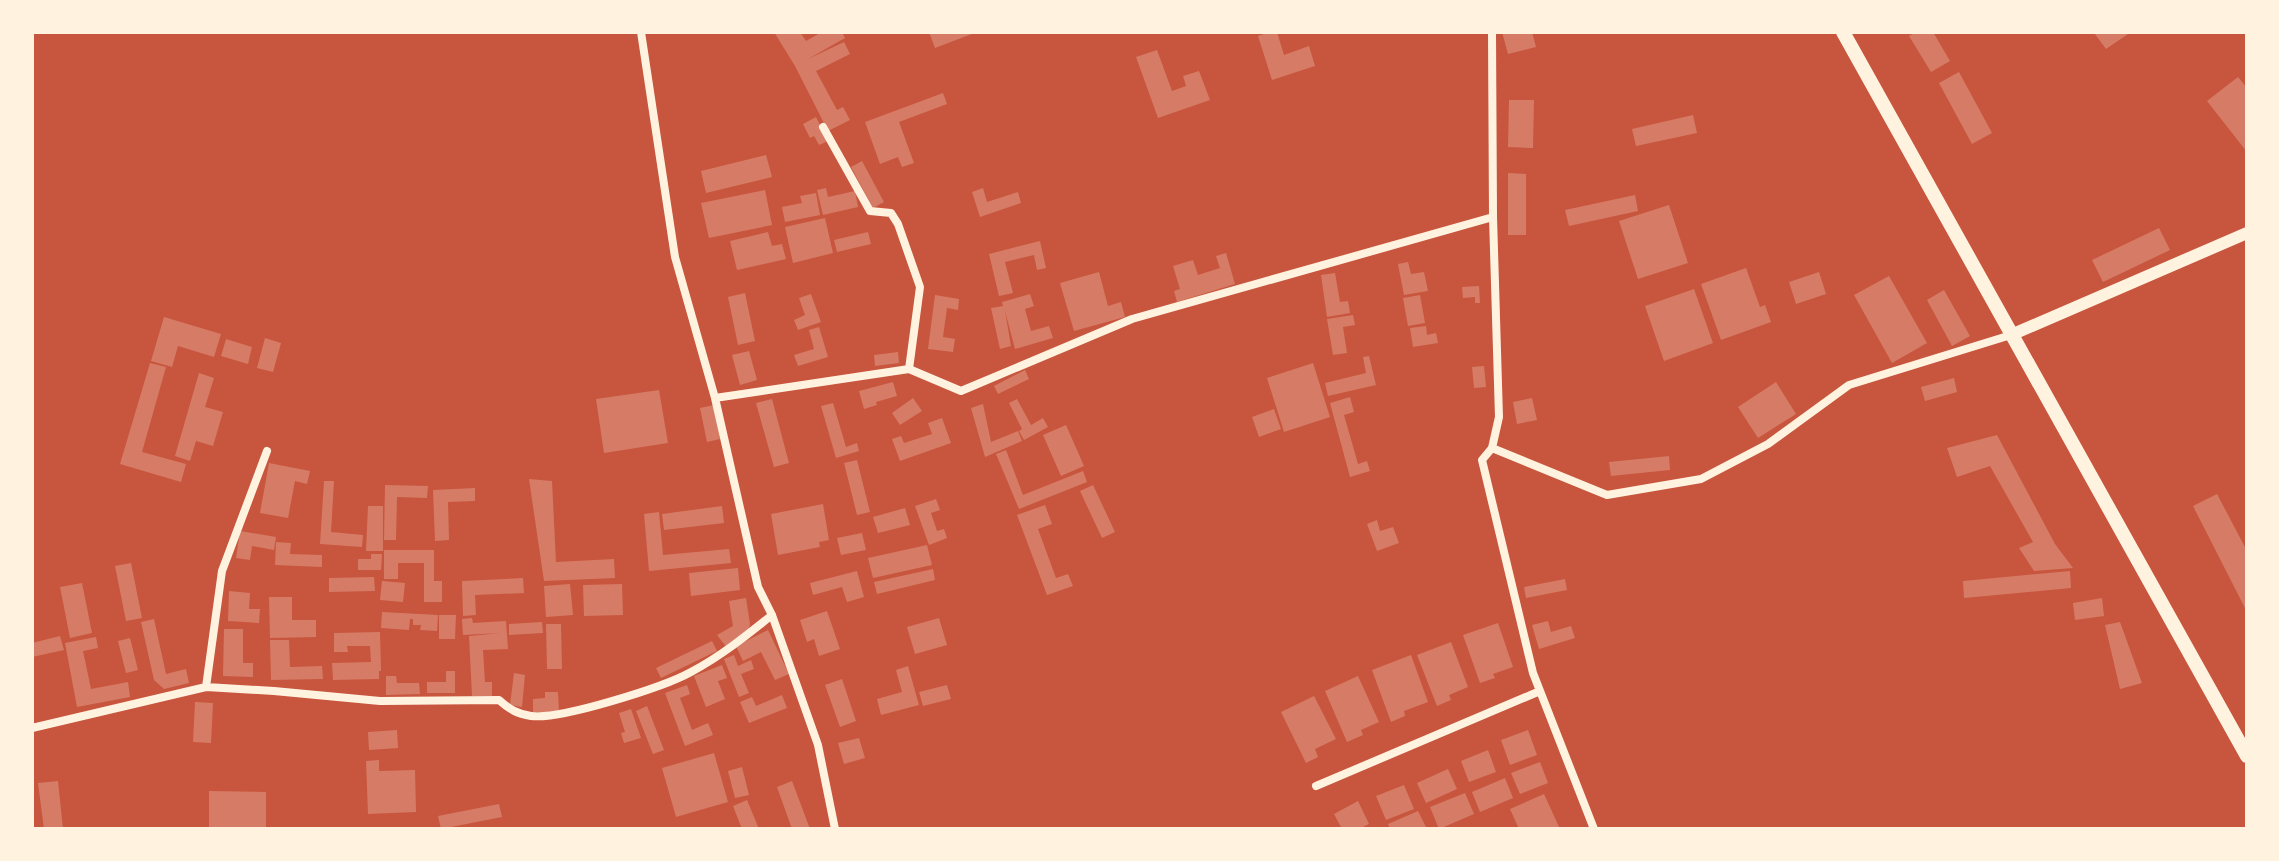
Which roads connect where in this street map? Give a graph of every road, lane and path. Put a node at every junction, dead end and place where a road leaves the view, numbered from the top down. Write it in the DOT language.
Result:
graph roads {
  1 [pos="641,32"];
  2 [pos="1492,32"];
  3 [pos="1843,32"];
  4 [pos="823,127"];
  5 [pos="1493,217"];
  6 [pos="2247,233"];
  7 [pos="2011,335"];
  8 [pos="909,369"];
  9 [pos="715,398"];
  10 [pos="1492,448"];
  11 [pos="267,451"];
  12 [pos="772,615"];
  13 [pos="206,687"];
  14 [pos="1540,691"];
  15 [pos="32,728"];
  16 [pos="2247,756"];
  17 [pos="1316,786"];
  18 [pos="835,829"];
  19 [pos="1594,829"];
  1 -- 9 [label="street"];
  2 -- 5 [label="street"];
  3 -- 7 [label="main road"];
  4 -- 8 [label="street"];
  5 -- 8 [label="street"];
  5 -- 10 [label="street"];
  6 -- 7 [label="street"];
  7 -- 10 [label="street"];
  7 -- 16 [label="main road"];
  8 -- 9 [label="street"];
  9 -- 12 [label="street"];
  10 -- 14 [label="street"];
  11 -- 13 [label="street"];
  12 -- 13 [label="street"];
  12 -- 18 [label="street"];
  13 -- 15 [label="street"];
  14 -- 17 [label="street"];
  14 -- 19 [label="street"];
}
